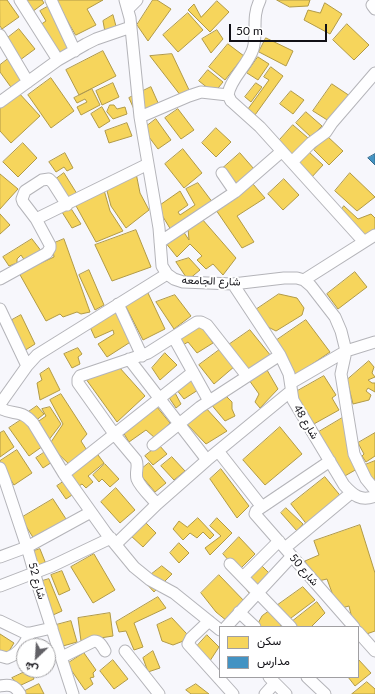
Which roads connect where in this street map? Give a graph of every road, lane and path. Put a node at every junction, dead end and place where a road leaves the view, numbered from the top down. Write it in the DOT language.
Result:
graph roads {
  1 [pos="20,0"];
  2 [pos="51,0"];
  3 [pos="137,0"];
  4 [pos="260,0"];
  5 [pos="375,3"];
  6 [pos="127,4"];
  7 [pos="375,9"];
  8 [pos="131,27"];
  9 [pos="0,35"];
  10 [pos="76,51"];
  11 [pos="58,60"];
  12 [pos="375,73"];
  13 [pos="28,82"];
  14 [pos="228,95"];
  15 [pos="0,102"];
  16 [pos="140,117"];
  17 [pos="281,152"];
  18 [pos="292,162"];
  19 [pos="148,164"];
  20 [pos="222,173"];
  21 [pos="235,192"];
  22 [pos="67,205"];
  23 [pos="36,219"];
  24 [pos="375,235"];
  25 [pos="160,242"];
  26 [pos="364,242"];
  27 [pos="167,274"];
  28 [pos="0,279"];
  29 [pos="304,280"];
  30 [pos="233,284"];
  31 [pos="118,304"];
  32 [pos="0,309"];
  33 [pos="174,338"];
  34 [pos="375,342"];
  35 [pos="346,351"];
  36 [pos="280,355"];
  37 [pos="142,356"];
  38 [pos="129,359"];
  39 [pos="28,366"];
  40 [pos="193,372"];
  41 [pos="247,376"];
  42 [pos="291,387"];
  43 [pos="159,398"];
  44 [pos="209,400"];
  45 [pos="0,404"];
  46 [pos="0,408"];
  47 [pos="179,423"];
  48 [pos="115,435"];
  49 [pos="153,445"];
  50 [pos="218,451"];
  51 [pos="207,460"];
  52 [pos="330,461"];
  53 [pos="0,468"];
  54 [pos="64,474"];
  55 [pos="375,490"];
  56 [pos="351,493"];
  57 [pos="375,496"];
  58 [pos="156,504"];
  59 [pos="258,510"];
  60 [pos="91,512"];
  61 [pos="113,541"];
  62 [pos="27,547"];
  63 [pos="285,548"];
  64 [pos="0,557"];
  65 [pos="230,564"];
  66 [pos="34,572"];
  67 [pos="243,577"];
  68 [pos="0,586"];
  69 [pos="258,592"];
  70 [pos="239,612"];
  71 [pos="0,621"];
  72 [pos="209,621"];
  73 [pos="227,626"];
  74 [pos="254,626"];
  75 [pos="290,626"];
  76 [pos="352,626"];
  77 [pos="52,628"];
  78 [pos="219,629"];
  79 [pos="30,633"];
  80 [pos="359,633"];
  81 [pos="105,651"];
  82 [pos="125,651"];
  83 [pos="375,651"];
  84 [pos="0,656"];
  85 [pos="62,657"];
  86 [pos="308,678"];
  87 [pos="272,680"];
  88 [pos="0,686"];
  89 [pos="20,694"];
  90 [pos="73,694"];
  91 [pos="159,694"];
  92 [pos="233,694"];
  93 [pos="266,694"];
  94 [pos="286,694"];
  95 [pos="325,694"];
  1 -- 11 [label="street"];
  2 -- 10 [label="street"];
  3 -- 6 [label="street"];
  4 -- 14 [label="street"];
  5 -- 7 [label="street"];
  6 -- 8 [label="street, شارع الجامعه"];
  8 -- 10 [label="street"];
  8 -- 16 [label="street, شارع الجامعه"];
  9 -- 13 [label="street"];
  10 -- 11 [label="street"];
  11 -- 13 [label="street"];
  12 -- 18 [label="street"];
  13 -- 15 [label="street"];
  14 -- 16 [label="street"];
  14 -- 17 [label="street"];
  16 -- 19 [label="street, شارع الجامعه"];
  17 -- 18 [label="street"];
  17 -- 21 [label="street"];
  18 -- 26 [label="street"];
  19 -- 22 [label="street"];
  19 -- 25 [label="street, شارع الجامعه"];
  20 -- 21 [label="street"];
  21 -- 25 [label="street"];
  22 -- 23 [label="street"];
  22 -- 23 [label="street"];
  23 -- 28 [label="street"];
  24 -- 26 [label="street"];
  25 -- 27 [label="street, شارع الجامعه"];
  26 -- 29 [label="street"];
  27 -- 30 [label="street, شارع الجامعه"];
  27 -- 31 [label="street"];
  29 -- 30 [label="street, شارع الجامعه"];
  29 -- 35 [label="street"];
  30 -- 36 [label="street, شارع 48"];
  31 -- 37 [label="street"];
  31 -- 39 [label="street"];
  32 -- 39 [label="street"];
  33 -- 37 [label="street"];
  33 -- 40 [label="street"];
  33 -- 41 [label="street"];
  34 -- 35 [label="street"];
  35 -- 42 [label="street"];
  35 -- 55 [label="street"];
  36 -- 41 [label="street"];
  36 -- 42 [label="street, شارع 48"];
  37 -- 38 [label="street"];
  38 -- 43 [label="street"];
  38 -- 48 [label="street"];
  39 -- 45 [label="street"];
  40 -- 43 [label="street"];
  40 -- 44 [label="street"];
  41 -- 44 [label="street"];
  42 -- 50 [label="street"];
  42 -- 52 [label="street, شارع 48"];
  43 -- 47 [label="street"];
  43 -- 48 [label="street"];
  44 -- 47 [label="street"];
  46 -- 54 [label="street"];
  47 -- 49 [label="street"];
  47 -- 51 [label="street"];
  48 -- 54 [label="street"];
  48 -- 58 [label="street"];
  50 -- 51 [label="street"];
  50 -- 59 [label="street, شارع 50"];
  51 -- 58 [label="street"];
  52 -- 56 [label="street, شارع 48"];
  52 -- 59 [label="street"];
  53 -- 62 [label="street, شارع 52"];
  54 -- 60 [label="street"];
  56 -- 57 [label="street"];
  56 -- 63 [label="street"];
  58 -- 61 [label="street"];
  59 -- 63 [label="street, شارع 50"];
  60 -- 61 [label="street"];
  60 -- 62 [label="street"];
  61 -- 66 [label="street"];
  61 -- 72 [label="street"];
  62 -- 64 [label="street"];
  62 -- 66 [label="street, شارع 52"];
  63 -- 67 [label="street"];
  63 -- 69 [label="street"];
  63 -- 76 [label="street, شارع 50"];
  65 -- 67 [label="street"];
  66 -- 68 [label="street"];
  66 -- 77 [label="street, شارع 52"];
  67 -- 69 [label="street"];
  69 -- 70 [label="street"];
  69 -- 75 [label="street"];
  70 -- 73 [label="street"];
  70 -- 74 [label="street"];
  71 -- 79 [label="street"];
  72 -- 78 [label="street"];
  72 -- 92 [label="street"];
  77 -- 79 [label="street"];
  77 -- 85 [label="street, شارع 52"];
  79 -- 84 [label="street"];
  80 -- 83 [label="street, شارع 50"];
  81 -- 85 [label="street"];
  82 -- 91 [label="street"];
  85 -- 90 [label="street, شارع 52"];
  86 -- 95 [label="street"];
  87 -- 93 [label="street"];
  87 -- 94 [label="street"];
  88 -- 89 [label="street"];
}
